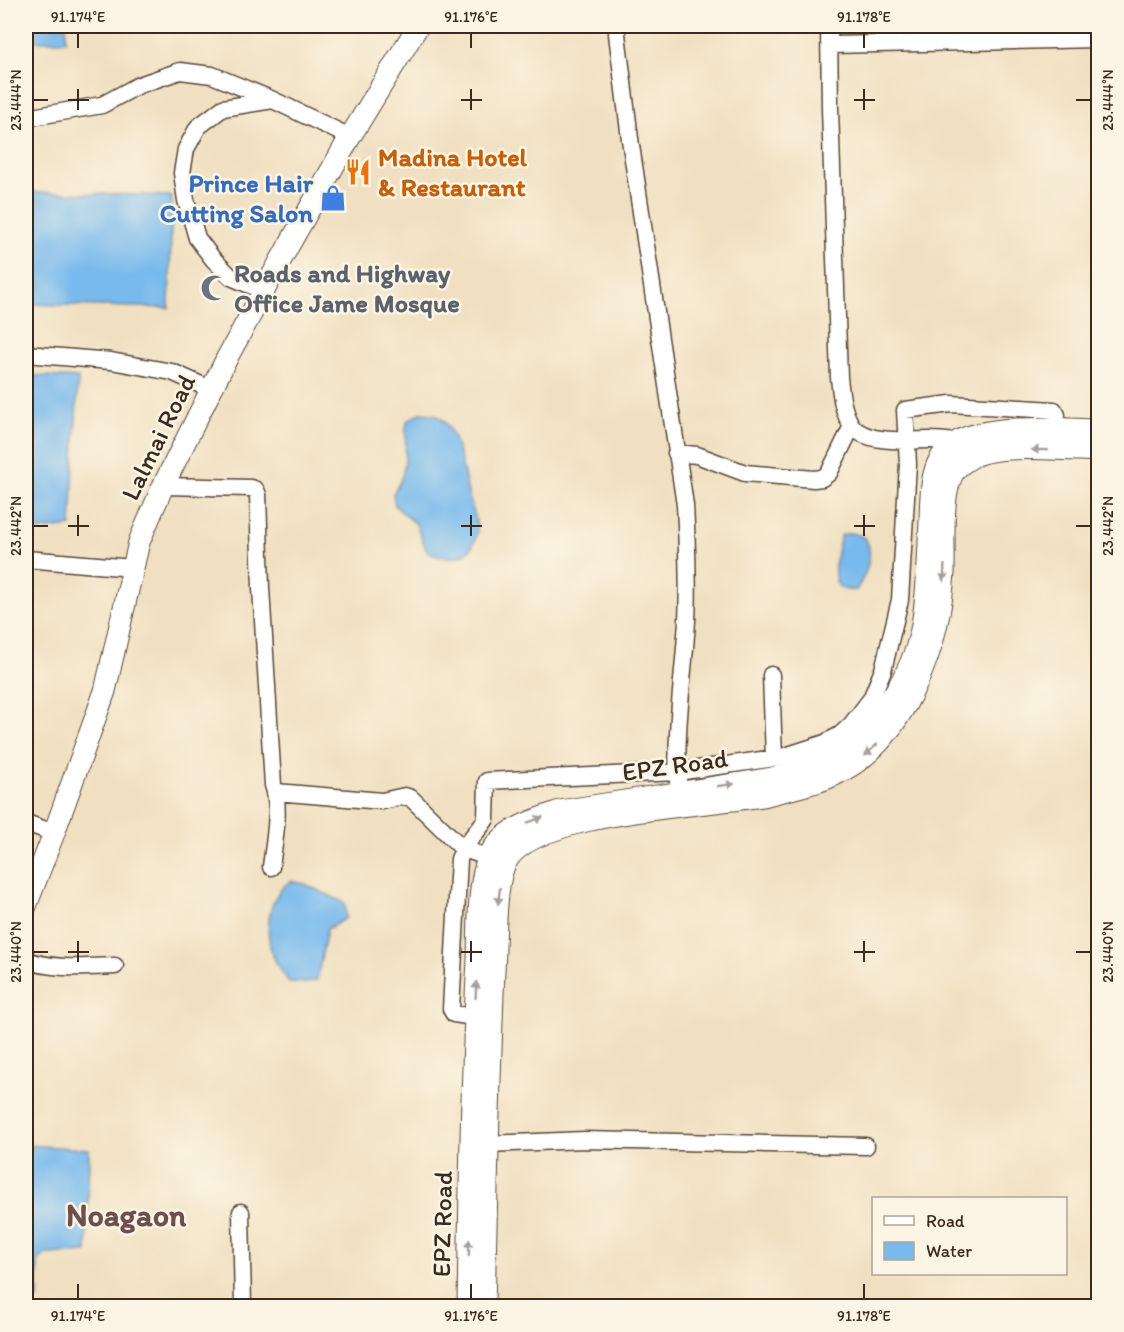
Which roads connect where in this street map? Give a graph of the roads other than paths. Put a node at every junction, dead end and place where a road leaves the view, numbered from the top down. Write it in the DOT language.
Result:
graph roads {
  1 [pos="413,26"];
  2 [pos="618,26"];
  3 [pos="830,26"];
  4 [pos="1098,39"];
  5 [pos="830,45"];
  6 [pos="273,100"];
  7 [pos="26,118"];
  8 [pos="346,135"];
  9 [pos="252,286"];
  10 [pos="26,354"];
  11 [pos="201,385"];
  12 [pos="852,426"];
  13 [pos="1055,429"];
  14 [pos="1098,430"];
  15 [pos="906,441"];
  16 [pos="957,442"];
  17 [pos="1098,451"];
  18 [pos="676,453"];
  19 [pos="163,486"];
  20 [pos="26,560"];
  21 [pos="126,567"];
  22 [pos="771,675"];
  23 [pos="774,758"];
  24 [pos="679,790"];
  25 [pos="276,792"];
  26 [pos="41,828"];
  27 [pos="462,849"];
  28 [pos="497,860"];
  29 [pos="271,867"];
  30 [pos="26,871"];
  31 [pos="26,906"];
  32 [pos="26,960"];
  33 [pos="115,966"];
  34 [pos="474,1017"];
  35 [pos="481,1072"];
  36 [pos="488,1144"];
  37 [pos="866,1146"];
  38 [pos="241,1212"];
  39 [pos="242,1303"];
  40 [pos="468,1306"];
  41 [pos="484,1306"];
  1 -- 8 [label="main road, Lalmai Road"];
  2 -- 18 [label="street"];
  3 -- 5 [label="street"];
  4 -- 5 [label="street"];
  5 -- 12 [label="street"];
  6 -- 7 [label="street"];
  6 -- 8 [label="street"];
  6 -- 9 [label="street"];
  8 -- 9 [label="main road, Lalmai Road"];
  8 -- 19 [label="main road, Lalmai Road"];
  9 -- 11 [label="main road, Lalmai Road"];
  10 -- 11 [label="street"];
  11 -- 21 [label="main road, Lalmai Road"];
  12 -- 15 [label="street"];
  12 -- 18 [label="street"];
  13 -- 14 [label="main road"];
  13 -- 15 [label="street"];
  13 -- 16 [label="main road"];
  15 -- 16 [label="street"];
  15 -- 23 [label="street"];
  24 -- 16 [label="main road, EPZ Road, one-way"];
  17 -- 24 [label="main road, EPZ Road, one-way"];
  18 -- 24 [label="street"];
  19 -- 21 [label="main road, Lalmai Road"];
  19 -- 25 [label="street"];
  20 -- 21 [label="street"];
  21 -- 26 [label="main road, Lalmai Road"];
  22 -- 23 [label="street"];
  23 -- 24 [label="street"];
  24 -- 27 [label="street"];
  24 -- 28 [label="main road, EPZ Road"];
  25 -- 27 [label="street"];
  25 -- 29 [label="street"];
  26 -- 30 [label="main road, Lalmai Road"];
  26 -- 31 [label="main road, Lalmai Road"];
  27 -- 28 [label="street"];
  27 -- 34 [label="street"];
  34 -- 28 [label="main road, EPZ Road, one-way"];
  28 -- 35 [label="main road, EPZ Road, one-way"];
  32 -- 33 [label="street"];
  34 -- 35 [label="main road, EPZ Road"];
  35 -- 36 [label="main road, EPZ Road"];
  40 -- 35 [label="main road, EPZ Road, one-way"];
  36 -- 37 [label="street"];
  36 -- 41 [label="main road, EPZ Road"];
  38 -- 39 [label="street"];
}
